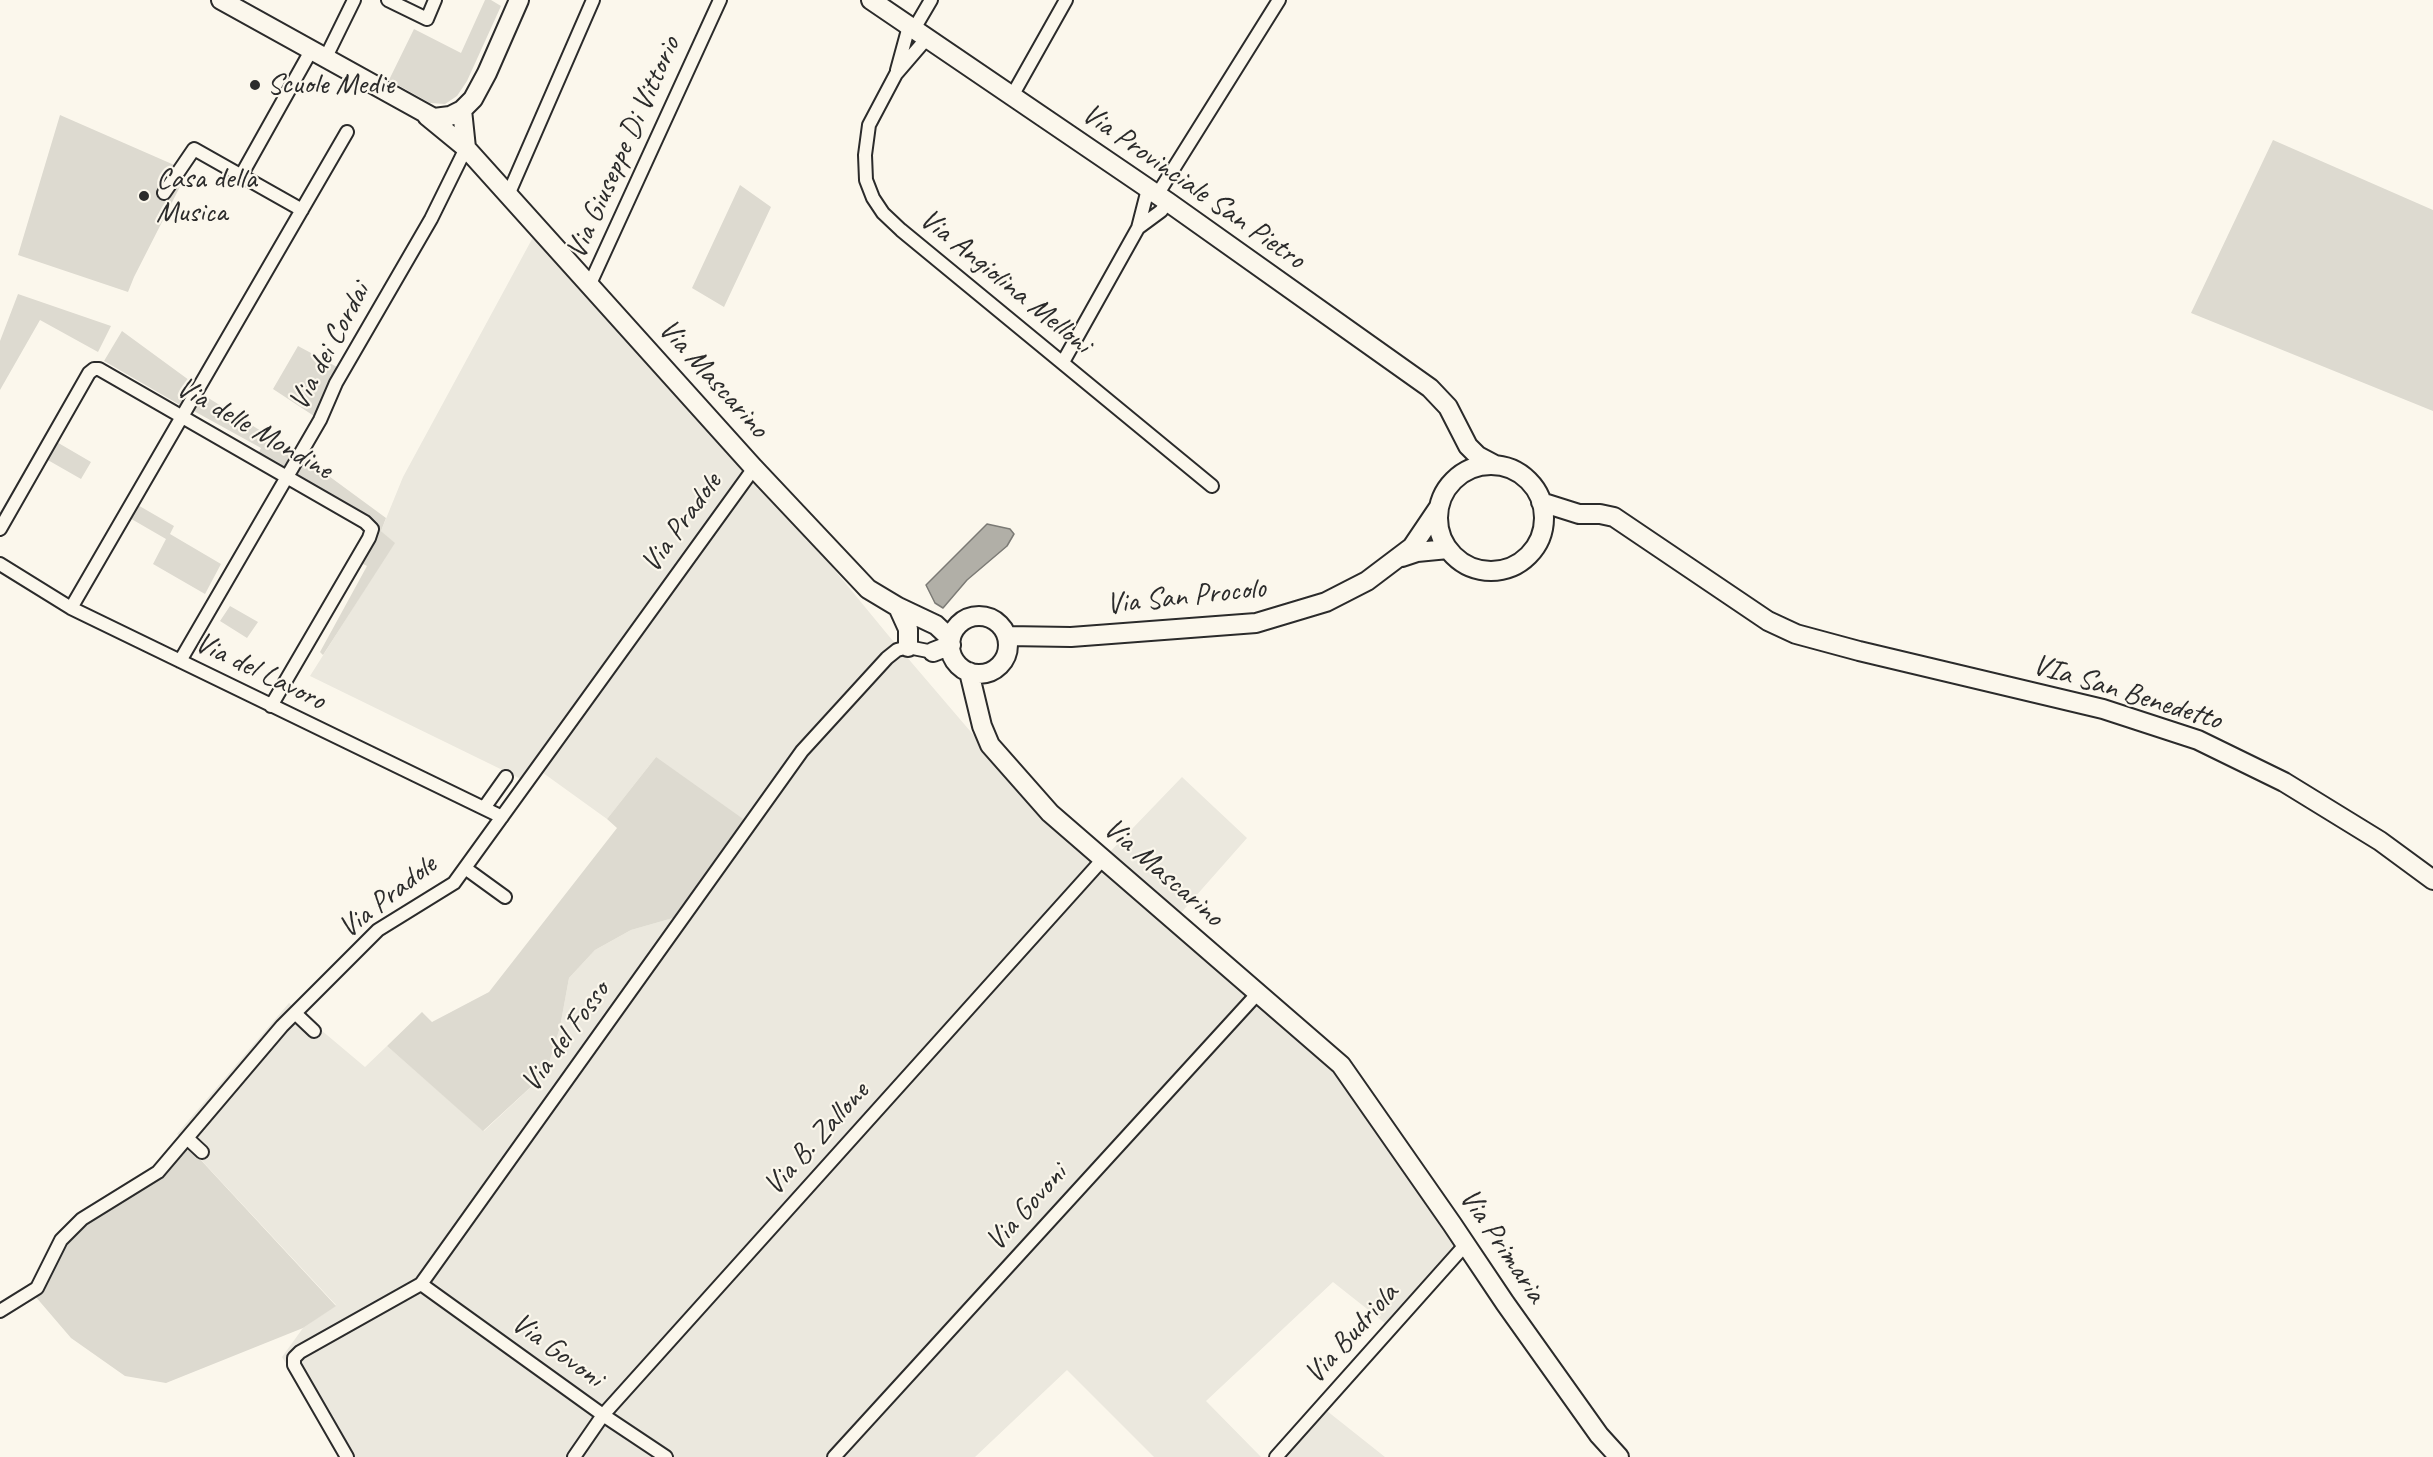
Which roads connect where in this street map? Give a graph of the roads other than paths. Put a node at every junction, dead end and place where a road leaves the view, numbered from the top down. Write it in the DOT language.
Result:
graph roads {
  1 [pos="221,0"];
  2 [pos="354,0"];
  3 [pos="388,0"];
  4 [pos="435,0"];
  5 [pos="519,0"];
  6 [pos="592,0"];
  7 [pos="720,0"];
  8 [pos="871,0"];
  9 [pos="931,0"];
  10 [pos="1066,0"];
  11 [pos="1280,0"];
  12 [pos="917,31"];
  13 [pos="319,53"];
  14 [pos="896,74"];
  15 [pos="1012,96"];
  16 [pos="462,110"];
  17 [pos="427,116"];
  18 [pos="347,132"];
  19 [pos="466,148"];
  20 [pos="242,174"];
  21 [pos="164,193"];
  22 [pos="508,195"];
  23 [pos="1158,195"];
  24 [pos="302,210"];
  25 [pos="1138,228"];
  26 [pos="589,286"];
  27 [pos="1063,362"];
  28 [pos="182,416"];
  29 [pos="1463,438"];
  30 [pos="1495,465"];
  31 [pos="754,468"];
  32 [pos="1458,476"];
  33 [pos="286,477"];
  34 [pos="1212,486"];
  35 [pos="1541,502"];
  36 [pos="1439,507"];
  37 [pos="1580,514"];
  38 [pos="0,529"];
  39 [pos="1542,533"];
  40 [pos="1448,549"];
  41 [pos="1402,557"];
  42 [pos="0,564"];
  43 [pos="898,607"];
  44 [pos="71,608"];
  45 [pos="953,642"];
  46 [pos="1007,643"];
  47 [pos="908,647"];
  48 [pos="933,652"];
  49 [pos="180,661"];
  50 [pos="976,673"];
  51 [pos="271,706"];
  52 [pos="506,777"];
  53 [pos="484,808"];
  54 [pos="502,817"];
  55 [pos="1103,859"];
  56 [pos="465,868"];
  57 [pos="2433,880"];
  58 [pos="505,897"];
  59 [pos="1258,993"];
  60 [pos="295,1012"];
  61 [pos="314,1031"];
  62 [pos="1341,1065"];
  63 [pos="187,1138"];
  64 [pos="202,1152"];
  65 [pos="1466,1244"];
  66 [pos="421,1284"];
  67 [pos="0,1311"];
  68 [pos="603,1415"];
  69 [pos="347,1457"];
  70 [pos="574,1457"];
  71 [pos="666,1457"];
  72 [pos="834,1457"];
  73 [pos="1276,1457"];
  74 [pos="1619,1457"];
  1 -- 13 [label="main road, Via Mascarino"];
  2 -- 13 [label="street"];
  3 -- 4 [label="street"];
  5 -- 16 [label="main road"];
  6 -- 22 [label="street"];
  7 -- 26 [label="street, Via Giuseppe Di Vittorio"];
  8 -- 12 [label="main road, Via Provinciale San Pietro"];
  9 -- 12 [label="street"];
  10 -- 15 [label="street"];
  11 -- 23 [label="street"];
  12 -- 14 [label="street, Via Angiolina Melloni"];
  12 -- 14 [label="street, Via Angiolina Melloni"];
  12 -- 15 [label="main road, Via Provinciale San Pietro"];
  13 -- 17 [label="main road, Via Mascarino"];
  13 -- 20 [label="street"];
  14 -- 27 [label="street, Via Angiolina Melloni"];
  15 -- 23 [label="main road, Via Provinciale San Pietro"];
  16 -- 17 [label="main road"];
  16 -- 19 [label="main road"];
  17 -- 19 [label="main road, Via Mascarino"];
  18 -- 24 [label="street"];
  19 -- 22 [label="main road, Via Mascarino"];
  19 -- 33 [label="street, Via dei Cordai"];
  20 -- 21 [label="street"];
  20 -- 24 [label="street"];
  22 -- 26 [label="main road, Via Mascarino"];
  23 -- 25 [label="street"];
  23 -- 25 [label="street"];
  23 -- 29 [label="main road, Via Provinciale San Pietro"];
  24 -- 28 [label="street"];
  25 -- 27 [label="street"];
  26 -- 31 [label="main road, Via Mascarino"];
  27 -- 34 [label="street, Via Angiolina Melloni"];
  28 -- 33 [label="street, Via delle Mondine"];
  28 -- 38 [label="street, Via delle Mondine"];
  28 -- 44 [label="street"];
  29 -- 30 [label="main road"];
  29 -- 32 [label="main road"];
  30 -- 32 [label="main road"];
  30 -- 35 [label="main road"];
  31 -- 43 [label="main road, Via Mascarino"];
  31 -- 54 [label="street, Via Pradole"];
  32 -- 36 [label="main road"];
  33 -- 49 [label="street, Via dei Cordai"];
  33 -- 51 [label="street, Via delle Mondine"];
  35 -- 37 [label="main road"];
  35 -- 39 [label="main road"];
  36 -- 40 [label="main road"];
  36 -- 41 [label="main road"];
  37 -- 39 [label="main road"];
  37 -- 57 [label="main road, VIa San Benedetto"];
  39 -- 40 [label="main road"];
  40 -- 41 [label="main road"];
  41 -- 46 [label="main road, Via San Procolo"];
  42 -- 44 [label="street, Via del Lavoro"];
  43 -- 45 [label="main road, Via Mascarino"];
  43 -- 47 [label="main road"];
  44 -- 49 [label="street, Via del Lavoro"];
  45 -- 46 [label="main road"];
  45 -- 48 [label="main road"];
  45 -- 50 [label="main road"];
  46 -- 50 [label="main road"];
  47 -- 48 [label="street"];
  47 -- 66 [label="street, Via del Fosso"];
  49 -- 51 [label="street, Via del Lavoro"];
  50 -- 55 [label="main road, Via Mascarino"];
  51 -- 53 [label="street, Via del Lavoro"];
  52 -- 53 [label="street"];
  53 -- 54 [label="street, Via del Lavoro"];
  54 -- 56 [label="street, Via Pradole"];
  55 -- 59 [label="main road, Via Mascarino"];
  55 -- 68 [label="street, Via B. Zallone"];
  56 -- 58 [label="street"];
  56 -- 60 [label="street, Via Pradole"];
  59 -- 62 [label="main road, Via Mascarino"];
  59 -- 72 [label="street, Via Govoni"];
  60 -- 61 [label="street"];
  60 -- 63 [label="street, Via Pradole"];
  62 -- 65 [label="main road, Via Primaria"];
  63 -- 64 [label="street"];
  63 -- 67 [label="street, Via Pradole"];
  65 -- 73 [label="street, Via Budriola"];
  65 -- 74 [label="main road, Via Primaria"];
  66 -- 68 [label="street, Via Govoni"];
  66 -- 69 [label="street, Via del Fosso"];
  68 -- 70 [label="street, Via B. Zallone"];
  68 -- 71 [label="street, Via Govoni"];
}
